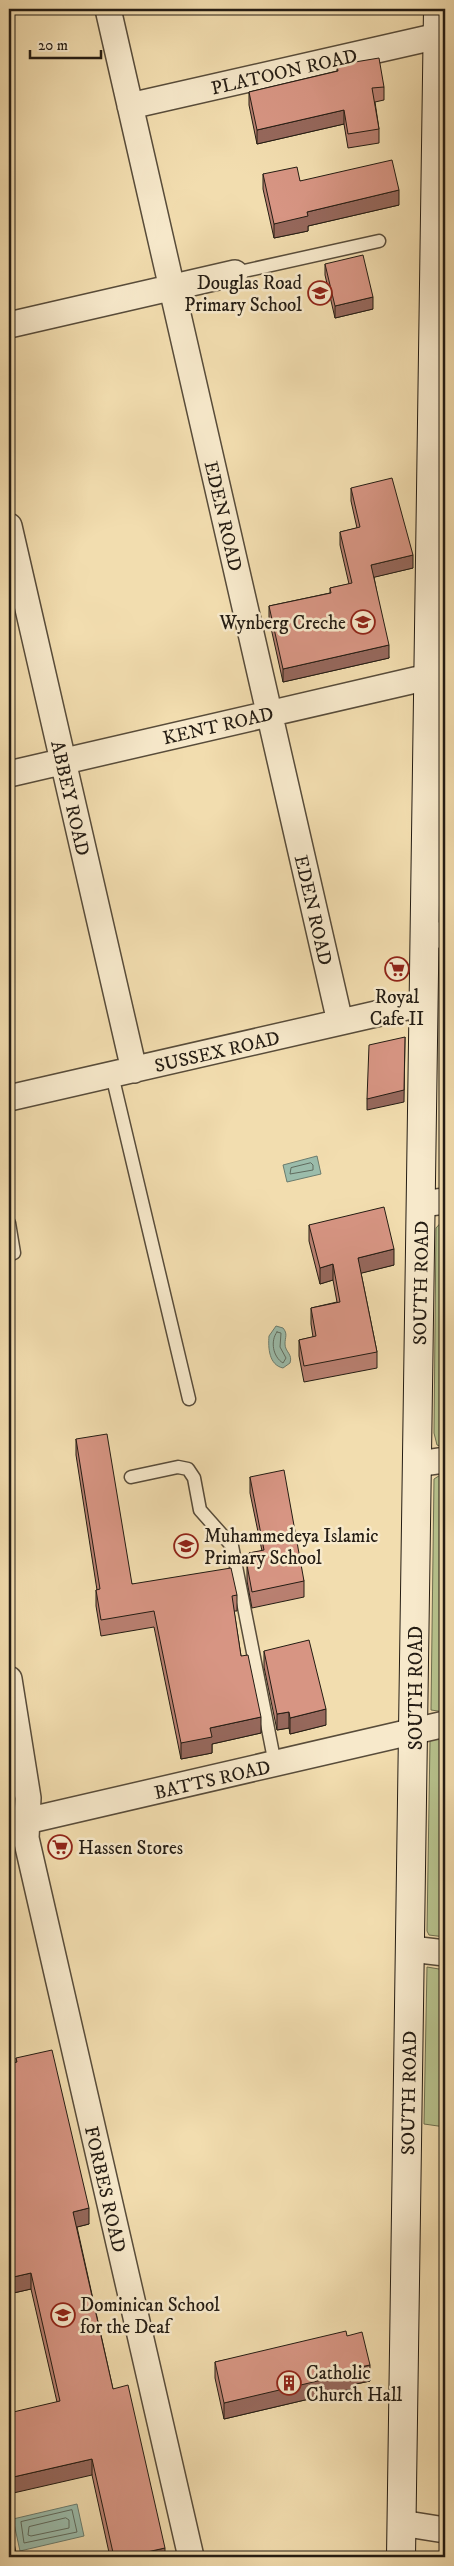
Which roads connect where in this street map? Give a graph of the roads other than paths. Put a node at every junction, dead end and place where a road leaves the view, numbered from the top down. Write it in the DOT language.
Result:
graph roads {
  1 [pos="108,9"];
  2 [pos="438,9"];
  3 [pos="438,36"];
  4 [pos="130,106"];
  5 [pos="441,149"];
  6 [pos="379,241"];
  7 [pos="235,273"];
  8 [pos="172,288"];
  9 [pos="9,325"];
  10 [pos="439,418"];
  11 [pos="9,526"];
  12 [pos="437,677"];
  13 [pos="269,714"];
  14 [pos="63,761"];
  15 [pos="9,774"];
  16 [pos="436,935"];
  17 [pos="424,1003"];
  18 [pos="340,1022"];
  19 [pos="123,1072"];
  20 [pos="9,1098"];
  21 [pos="433,1202"];
  22 [pos="9,1223"];
  23 [pos="14,1253"];
  24 [pos="189,1399"];
  25 [pos="445,1460"];
  26 [pos="417,1464"];
  27 [pos="131,1477"];
  28 [pos="9,1680"];
  29 [pos="445,1724"];
  30 [pos="414,1731"];
  31 [pos="275,1764"];
  32 [pos="18,1823"];
  33 [pos="411,1948"];
  34 [pos="445,1954"];
  35 [pos="402,2524"];
  36 [pos="445,2530"];
  37 [pos="191,2557"];
  38 [pos="401,2557"];
  1 -- 4 [label="street, EDEN ROAD"];
  2 -- 3 [label="street, SOUTH ROAD"];
  3 -- 4 [label="street, PLATOON ROAD"];
  3 -- 5 [label="street, SOUTH ROAD"];
  4 -- 8 [label="street, EDEN ROAD"];
  5 -- 10 [label="street, SOUTH ROAD"];
  6 -- 7 [label="lane"];
  7 -- 8 [label="street"];
  8 -- 9 [label="street"];
  8 -- 13 [label="street, EDEN ROAD"];
  10 -- 12 [label="street, SOUTH ROAD"];
  11 -- 14 [label="street, ABBEY ROAD"];
  12 -- 13 [label="street, KENT ROAD"];
  12 -- 16 [label="street, SOUTH ROAD"];
  13 -- 14 [label="street, KENT ROAD"];
  13 -- 18 [label="street, EDEN ROAD"];
  14 -- 15 [label="street, KENT ROAD"];
  14 -- 19 [label="street, ABBEY ROAD"];
  16 -- 17 [label="street, SOUTH ROAD"];
  17 -- 18 [label="street, SUSSEX ROAD"];
  17 -- 21 [label="street, SOUTH ROAD"];
  18 -- 19 [label="street, SUSSEX ROAD"];
  19 -- 20 [label="street, SUSSEX ROAD"];
  19 -- 24 [label="lane"];
  21 -- 26 [label="street, SOUTH ROAD"];
  22 -- 23 [label="lane"];
  25 -- 26 [label="street"];
  26 -- 30 [label="street, SOUTH ROAD"];
  27 -- 31 [label="lane"];
  28 -- 32 [label="street, FORBES ROAD"];
  29 -- 30 [label="street, BATTS ROAD"];
  30 -- 31 [label="street, BATTS ROAD"];
  30 -- 33 [label="street, SOUTH ROAD"];
  31 -- 32 [label="street, BATTS ROAD"];
  32 -- 37 [label="street, FORBES ROAD"];
  33 -- 34 [label="street"];
  33 -- 35 [label="street, SOUTH ROAD"];
  35 -- 36 [label="street"];
  35 -- 38 [label="street, SOUTH ROAD"];
}
